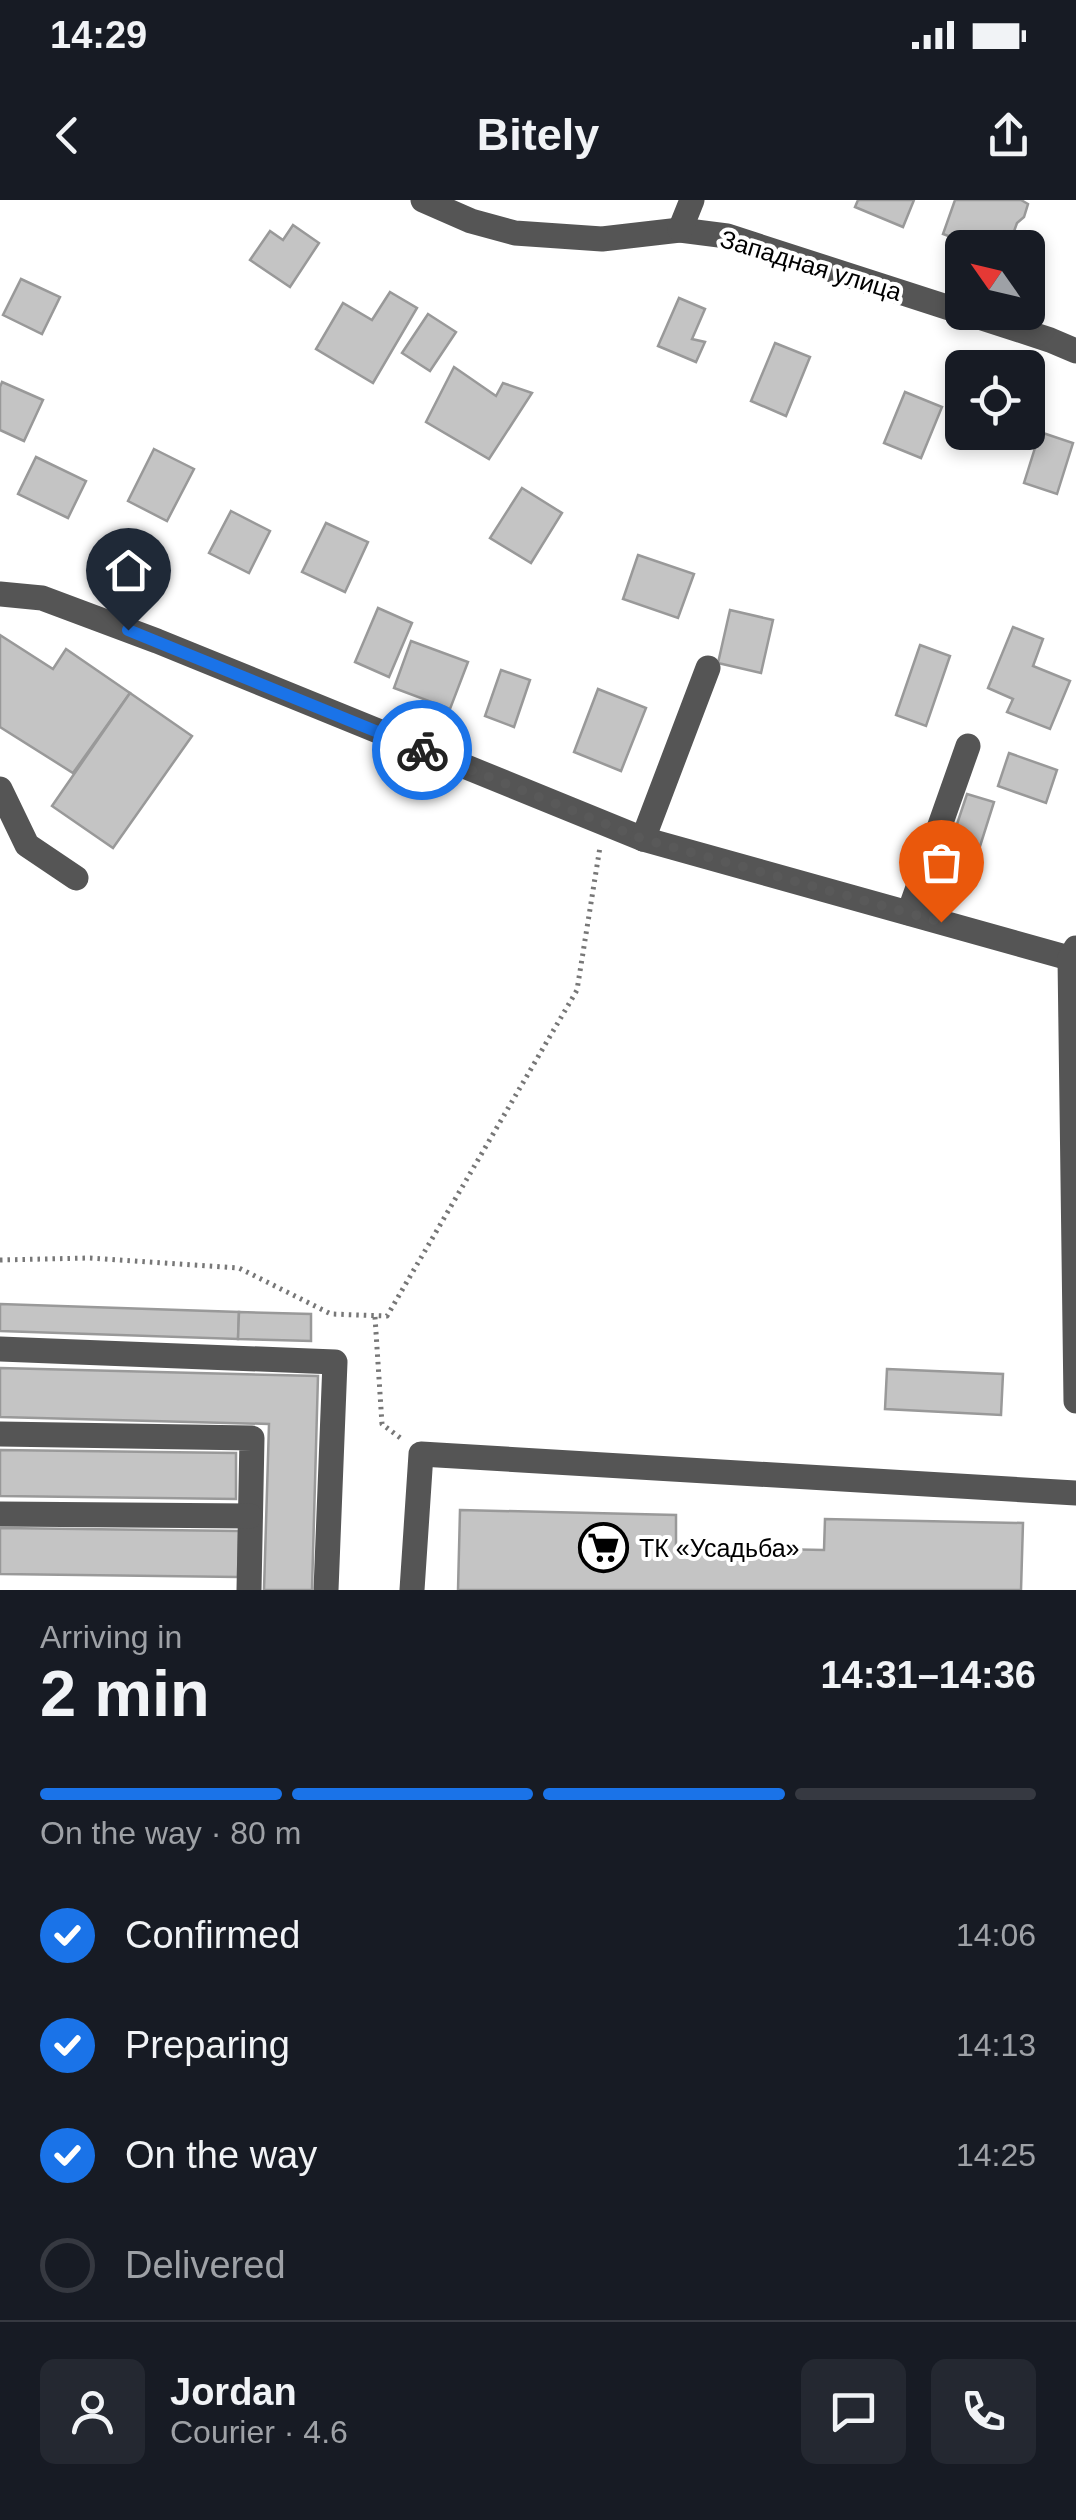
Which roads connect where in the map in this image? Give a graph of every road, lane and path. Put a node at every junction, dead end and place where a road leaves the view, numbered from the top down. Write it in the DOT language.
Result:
graph roads {
  1 [pos="423,200"];
  2 [pos="692,200"];
  3 [pos="680,230"];
  4 [pos="945,306"];
  5 [pos="1019,330"];
  6 [pos="1076,352"];
  7 [pos="0,594"];
  8 [pos="708,668"];
  9 [pos="968,746"];
  10 [pos="0,788"];
  11 [pos="604,824"];
  12 [pos="643,839"];
  13 [pos="76,878"];
  14 [pos="909,912"];
  15 [pos="1074,956"];
  16 [pos="0,1260"];
  17 [pos="375,1316"];
  18 [pos="0,1349"];
  19 [pos="1076,1401"];
  20 [pos="0,1434"];
  21 [pos="421,1454"];
  22 [pos="1076,1493"];
  23 [pos="0,1514"];
  24 [pos="250,1516"];
  25 [pos="249,1590"];
  26 [pos="326,1590"];
  27 [pos="412,1590"];
  1 -- 3 [label="street, Западная улица"];
  2 -- 3 [label="street"];
  3 -- 4 [label="street, Западная улица"];
  5 -- 6 [label="street, Западная улица"];
  7 -- 11 [label="street"];
  8 -- 12 [label="street"];
  9 -- 14 [label="street"];
  10 -- 13 [label="street"];
  11 -- 12 [label="street"];
  11 -- 17 [label="path"];
  12 -- 14 [label="street"];
  14 -- 15 [label="street"];
  15 -- 19 [label="street"];
  16 -- 17 [label="path"];
  17 -- 21 [label="path"];
  18 -- 26 [label="street"];
  20 -- 24 [label="street"];
  21 -- 22 [label="street"];
  21 -- 27 [label="street"];
  23 -- 24 [label="street"];
  24 -- 25 [label="street"];
}
